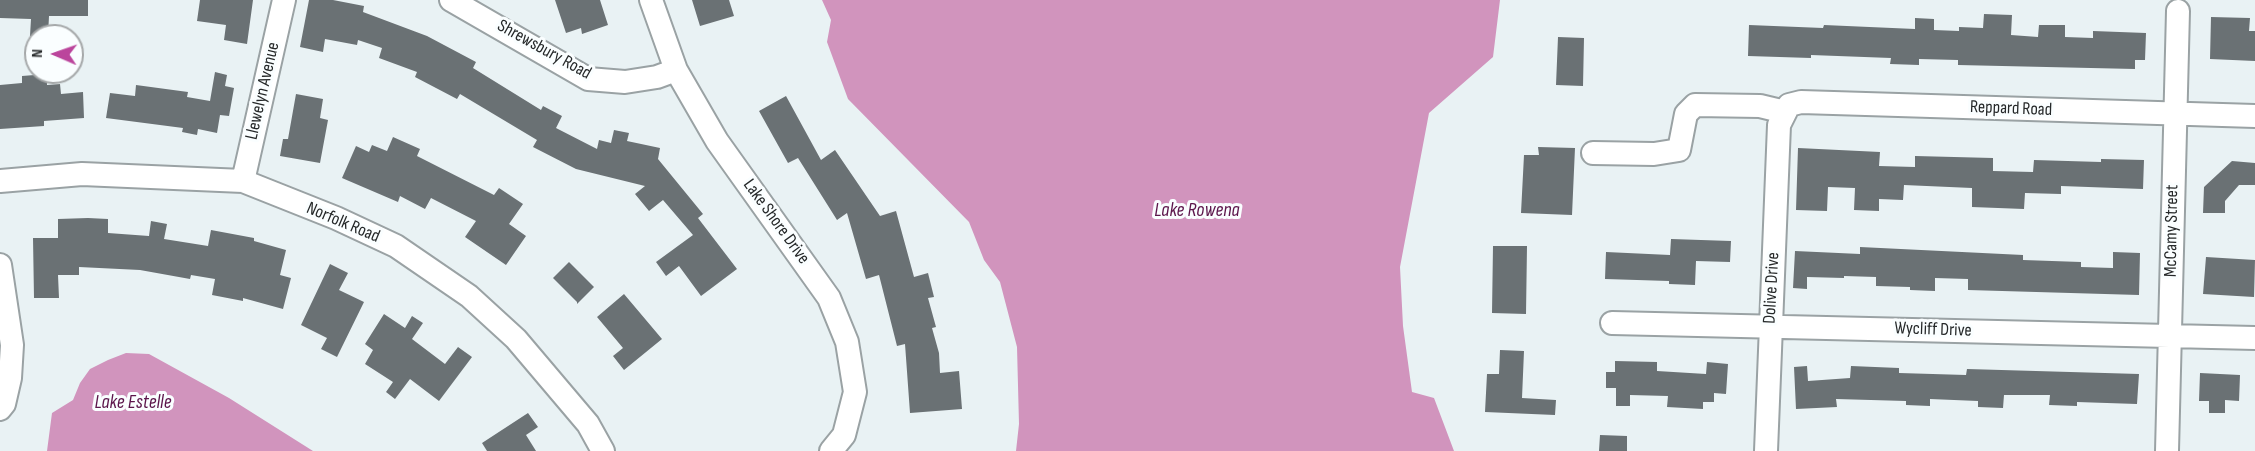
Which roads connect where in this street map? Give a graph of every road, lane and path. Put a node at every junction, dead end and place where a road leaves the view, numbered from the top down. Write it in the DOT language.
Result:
graph roads {
  1 [pos="284,0"];
  2 [pos="451,0"];
  3 [pos="651,0"];
  4 [pos="2178,11"];
  5 [pos="676,70"];
  6 [pos="2175,114"];
  7 [pos="2255,116"];
  8 [pos="1782,118"];
  9 [pos="1593,153"];
  10 [pos="0,181"];
  11 [pos="243,182"];
  12 [pos="0,265"];
  13 [pos="1612,323"];
  14 [pos="1770,326"];
  15 [pos="2170,337"];
  16 [pos="2255,338"];
  17 [pos="0,409"];
  18 [pos="603,451"];
  19 [pos="831,451"];
  20 [pos="1766,451"];
  21 [pos="2167,451"];
  1 -- 11 [label="street, Llewelyn Avenue"];
  2 -- 5 [label="street, Shrewsbury Road"];
  3 -- 5 [label="street, Lake Shore Drive"];
  4 -- 6 [label="street, McCamy Street"];
  5 -- 19 [label="street, Lake Shore Drive"];
  6 -- 7 [label="street, Reppard Road"];
  6 -- 8 [label="street, Reppard Road"];
  6 -- 15 [label="street, McCamy Street"];
  8 -- 9 [label="street"];
  8 -- 14 [label="street, Dolive Drive"];
  10 -- 11 [label="street, Norfolk Road"];
  11 -- 18 [label="street, Norfolk Road"];
  12 -- 17 [label="street"];
  13 -- 14 [label="street, Wycliff Drive"];
  14 -- 15 [label="street, Wycliff Drive"];
  14 -- 20 [label="street, Dolive Drive"];
  15 -- 16 [label="street, Wycliff Drive"];
  15 -- 21 [label="street, McCamy Street"];
}
